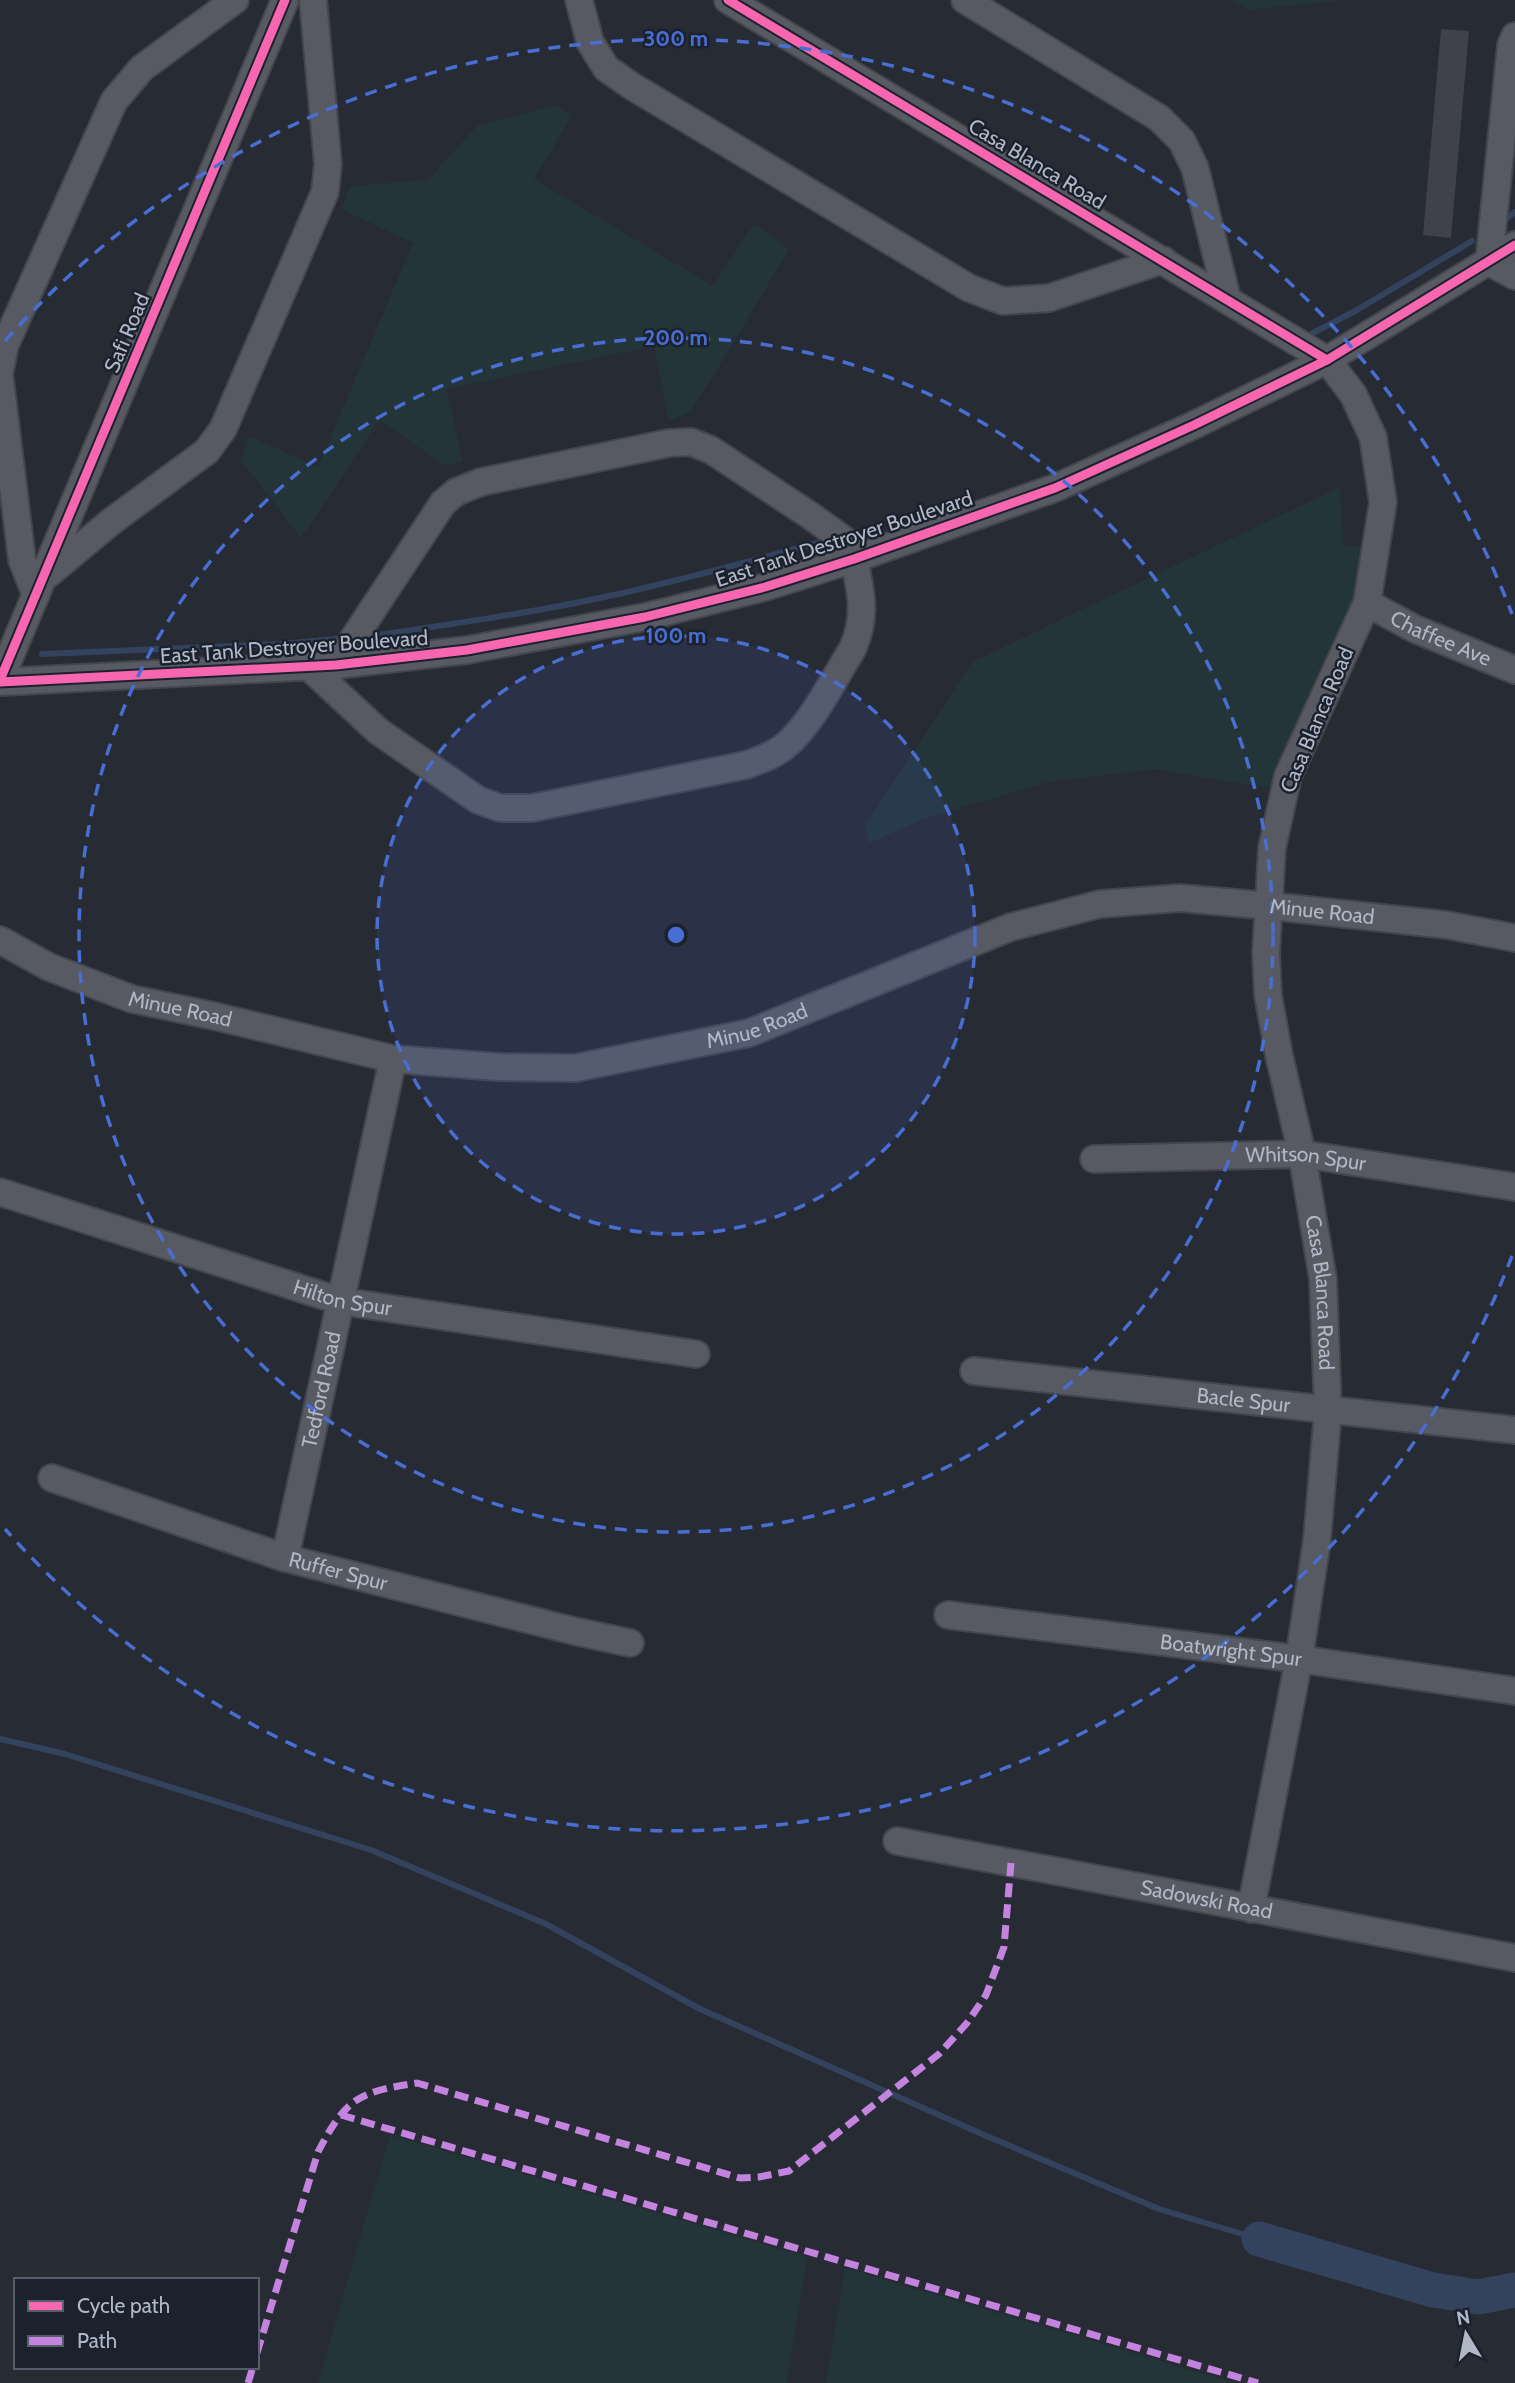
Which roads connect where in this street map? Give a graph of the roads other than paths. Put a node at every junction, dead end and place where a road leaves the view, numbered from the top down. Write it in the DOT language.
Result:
graph roads {
  1 [pos="235,0"];
  2 [pos="285,0"];
  3 [pos="313,0"];
  4 [pos="579,0"];
  5 [pos="728,0"];
  6 [pos="965,0"];
  7 [pos="1515,36"];
  8 [pos="1515,245"];
  9 [pos="1163,260"];
  10 [pos="1489,262"];
  11 [pos="1515,276"];
  12 [pos="1227,298"];
  13 [pos="1327,360"];
  14 [pos="0,370"];
  15 [pos="0,380"];
  16 [pos="859,557"];
  17 [pos="40,586"];
  18 [pos="1367,603"];
  19 [pos="337,665"];
  20 [pos="309,667"];
  21 [pos="1515,670"];
  22 [pos="0,681"];
  23 [pos="1270,906"];
  24 [pos="1515,938"];
  25 [pos="0,940"];
  26 [pos="393,1059"];
  27 [pos="1301,1154"];
  28 [pos="1094,1159"];
  29 [pos="1515,1187"];
  30 [pos="0,1192"];
  31 [pos="340,1301"];
  32 [pos="696,1354"];
  33 [pos="974,1371"];
  34 [pos="1328,1411"];
  35 [pos="1515,1430"];
  36 [pos="52,1479"];
  37 [pos="285,1558"];
  38 [pos="948,1615"];
  39 [pos="630,1643"];
  40 [pos="1299,1659"];
  41 [pos="1515,1691"];
  42 [pos="897,1841"];
  43 [pos="1251,1909"];
  44 [pos="1515,1958"];
  1 -- 14 [label="street"];
  2 -- 17 [label="street, Safi Road"];
  3 -- 17 [label="street"];
  4 -- 9 [label="street"];
  5 -- 9 [label="street, Casa Blanca Road"];
  6 -- 12 [label="street"];
  7 -- 10 [label="street"];
  8 -- 10 [label="street, East Tank Destroyer Boulevard"];
  9 -- 12 [label="street, Casa Blanca Road"];
  10 -- 11 [label="street"];
  10 -- 13 [label="street, East Tank Destroyer Boulevard"];
  12 -- 13 [label="street, Casa Blanca Road"];
  13 -- 16 [label="street, East Tank Destroyer Boulevard"];
  13 -- 18 [label="street, Casa Blanca Road"];
  15 -- 17 [label="street"];
  16 -- 19 [label="street, East Tank Destroyer Boulevard"];
  16 -- 19 [label="street"];
  16 -- 20 [label="street"];
  17 -- 22 [label="street, Safi Road"];
  18 -- 21 [label="street, Chaffee Ave"];
  18 -- 23 [label="street, Casa Blanca Road"];
  19 -- 20 [label="street, East Tank Destroyer Boulevard"];
  20 -- 22 [label="street, East Tank Destroyer Boulevard"];
  23 -- 24 [label="street, Minue Road"];
  23 -- 26 [label="street, Minue Road"];
  23 -- 27 [label="street, Casa Blanca Road"];
  25 -- 26 [label="street, Minue Road"];
  26 -- 31 [label="street, Tedford Road"];
  27 -- 28 [label="street, Whitson Spur"];
  27 -- 29 [label="street, Whitson Spur"];
  27 -- 34 [label="street, Casa Blanca Road"];
  30 -- 31 [label="street, Hilton Spur"];
  31 -- 32 [label="street, Hilton Spur"];
  31 -- 37 [label="street, Tedford Road"];
  33 -- 34 [label="street, Bacle Spur"];
  34 -- 35 [label="street, Bacle Spur"];
  34 -- 40 [label="street, Casa Blanca Road"];
  36 -- 37 [label="street, Ruffer Spur"];
  37 -- 39 [label="street, Ruffer Spur"];
  38 -- 40 [label="street, Boatwright Spur"];
  40 -- 41 [label="street, Boatwright Spur"];
  40 -- 43 [label="street, Casa Blanca Road"];
  42 -- 43 [label="street, Sadowski Road"];
  43 -- 44 [label="street, Sadowski Road"];
}
